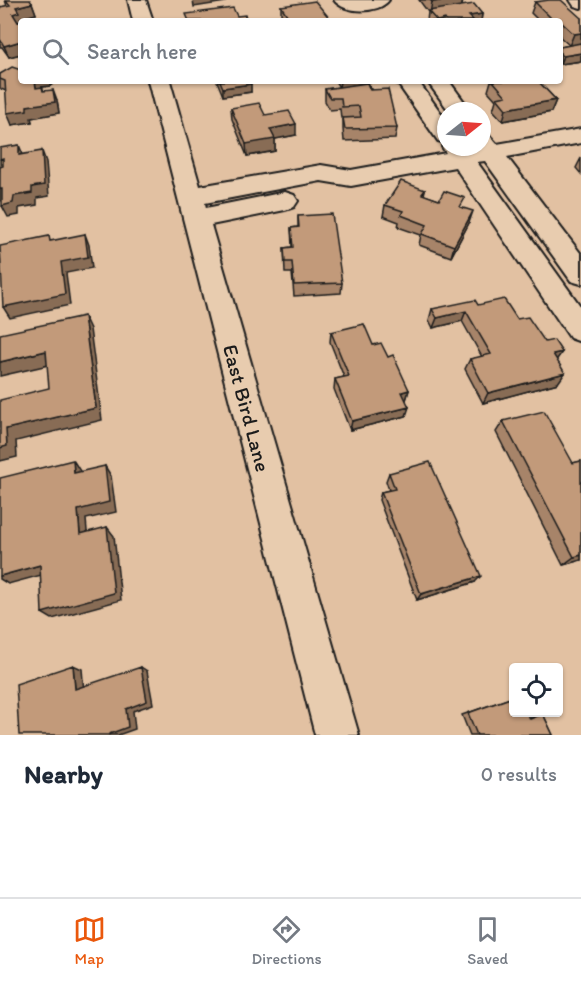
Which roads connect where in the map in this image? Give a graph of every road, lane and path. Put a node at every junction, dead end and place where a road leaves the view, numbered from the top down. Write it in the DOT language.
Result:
graph roads {
  1 [pos="137,0"];
  2 [pos="348,2"];
  3 [pos="383,5"];
  4 [pos="141,18"];
  5 [pos="362,18"];
  6 [pos="160,84"];
  7 [pos="410,84"];
  8 [pos="440,84"];
  9 [pos="453,102"];
  10 [pos="437,123"];
  11 [pos="581,136"];
  12 [pos="491,148"];
  13 [pos="446,156"];
  14 [pos="475,156"];
  15 [pos="477,156"];
  16 [pos="192,208"];
  17 [pos="576,267"];
  18 [pos="538,269"];
  19 [pos="581,330"];
  20 [pos="337,735"];
  1 -- 4 [label="street"];
  2 -- 3 [label="street"];
  2 -- 5 [label="street"];
  6 -- 16 [label="street, East Bird Lane"];
  7 -- 10 [label="street"];
  8 -- 9 [label="street"];
  11 -- 12 [label="street"];
  13 -- 16 [label="street"];
  14 -- 18 [label="street"];
  15 -- 17 [label="street"];
  16 -- 20 [label="street, East Bird Lane"];
  17 -- 18 [label="street"];
  18 -- 19 [label="street"];
}
